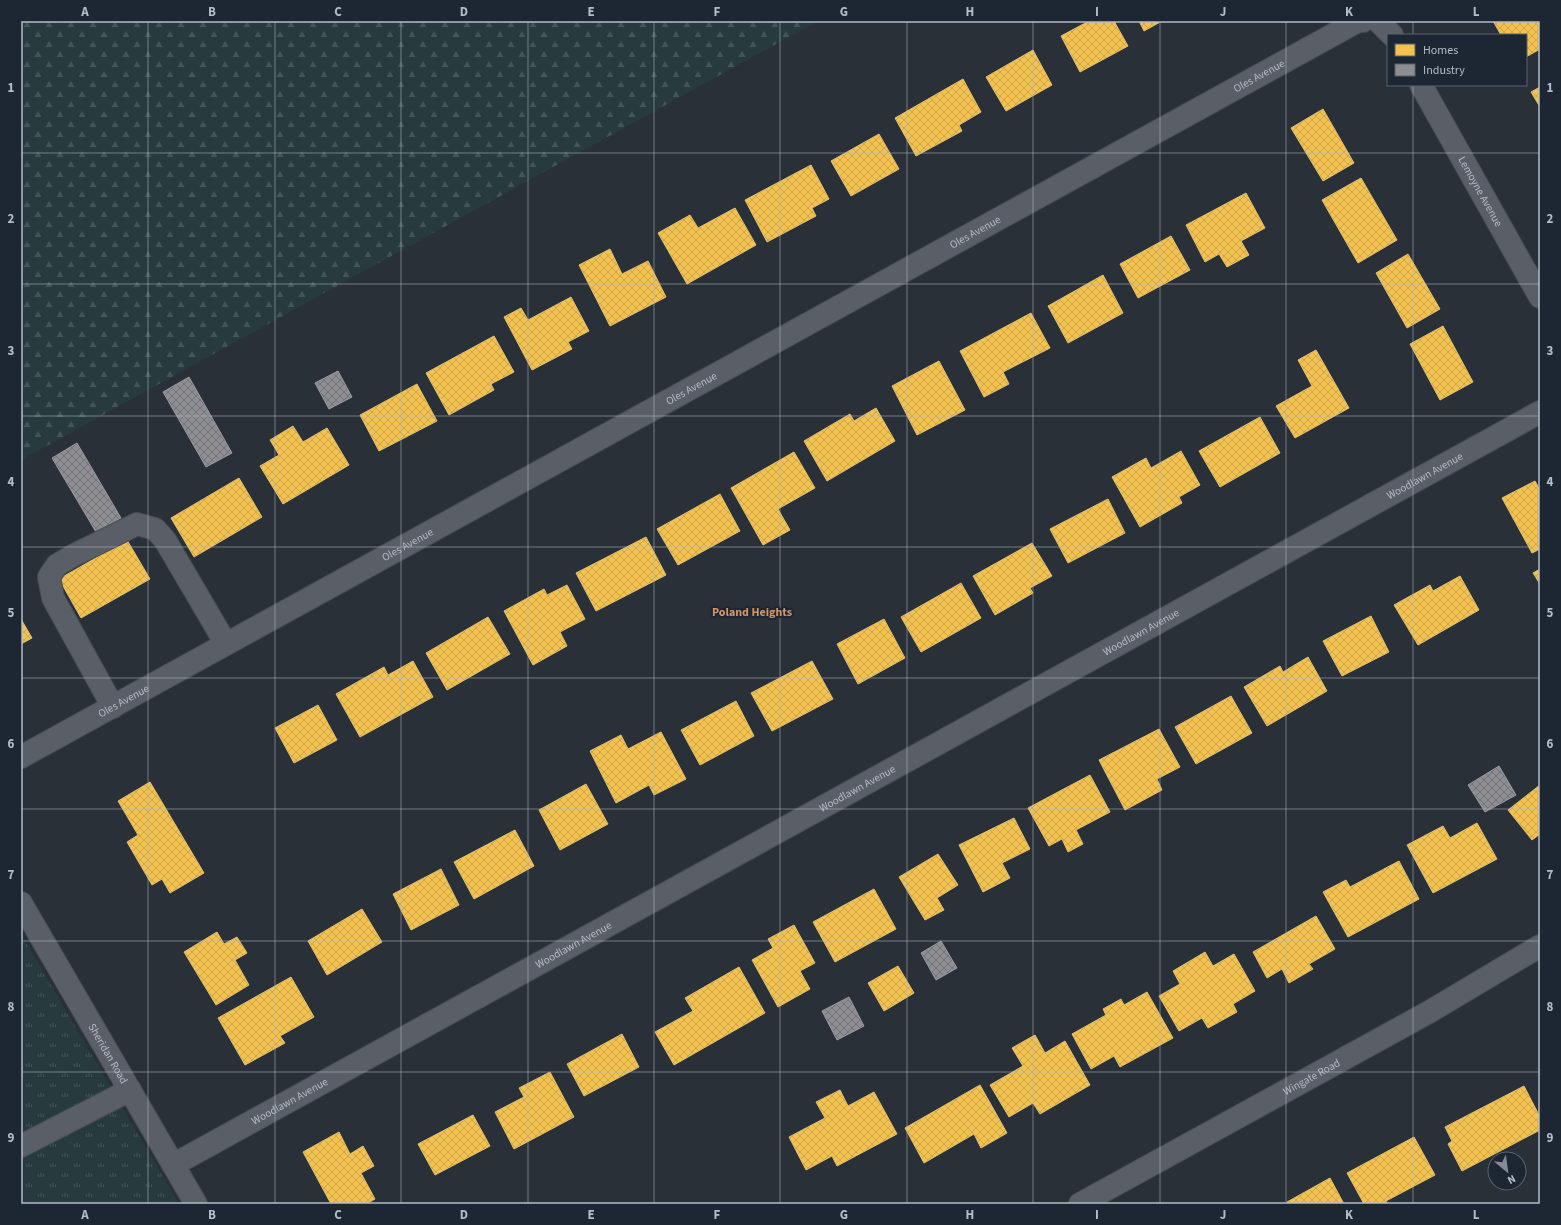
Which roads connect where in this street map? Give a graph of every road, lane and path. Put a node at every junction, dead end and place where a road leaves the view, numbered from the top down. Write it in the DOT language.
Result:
graph roads {
  1 [pos="1363,21"];
  2 [pos="1378,21"];
  3 [pos="1391,34"];
  4 [pos="1422,86"];
  5 [pos="1540,297"];
  6 [pos="1540,412"];
  7 [pos="226,644"];
  8 [pos="113,707"];
  9 [pos="21,758"];
  10 [pos="21,902"];
  11 [pos="1540,946"];
  12 [pos="130,1090"];
  13 [pos="21,1146"];
  14 [pos="173,1165"];
  15 [pos="196,1204"];
  16 [pos="1080,1204"];
  1 -- 7 [label="street, Oles Avenue"];
  2 -- 3 [label="street"];
  4 -- 5 [label="street, Lemoyne Avenue"];
  6 -- 14 [label="street, Woodlawn Avenue"];
  7 -- 8 [label="street, Oles Avenue"];
  7 -- 8 [label="street"];
  8 -- 9 [label="street, Oles Avenue"];
  10 -- 12 [label="street, Sheridan Road"];
  11 -- 16 [label="street, Wingate Road"];
  12 -- 13 [label="street"];
  12 -- 14 [label="street, Sheridan Road"];
  14 -- 15 [label="street, Sheridan Road"];
}
